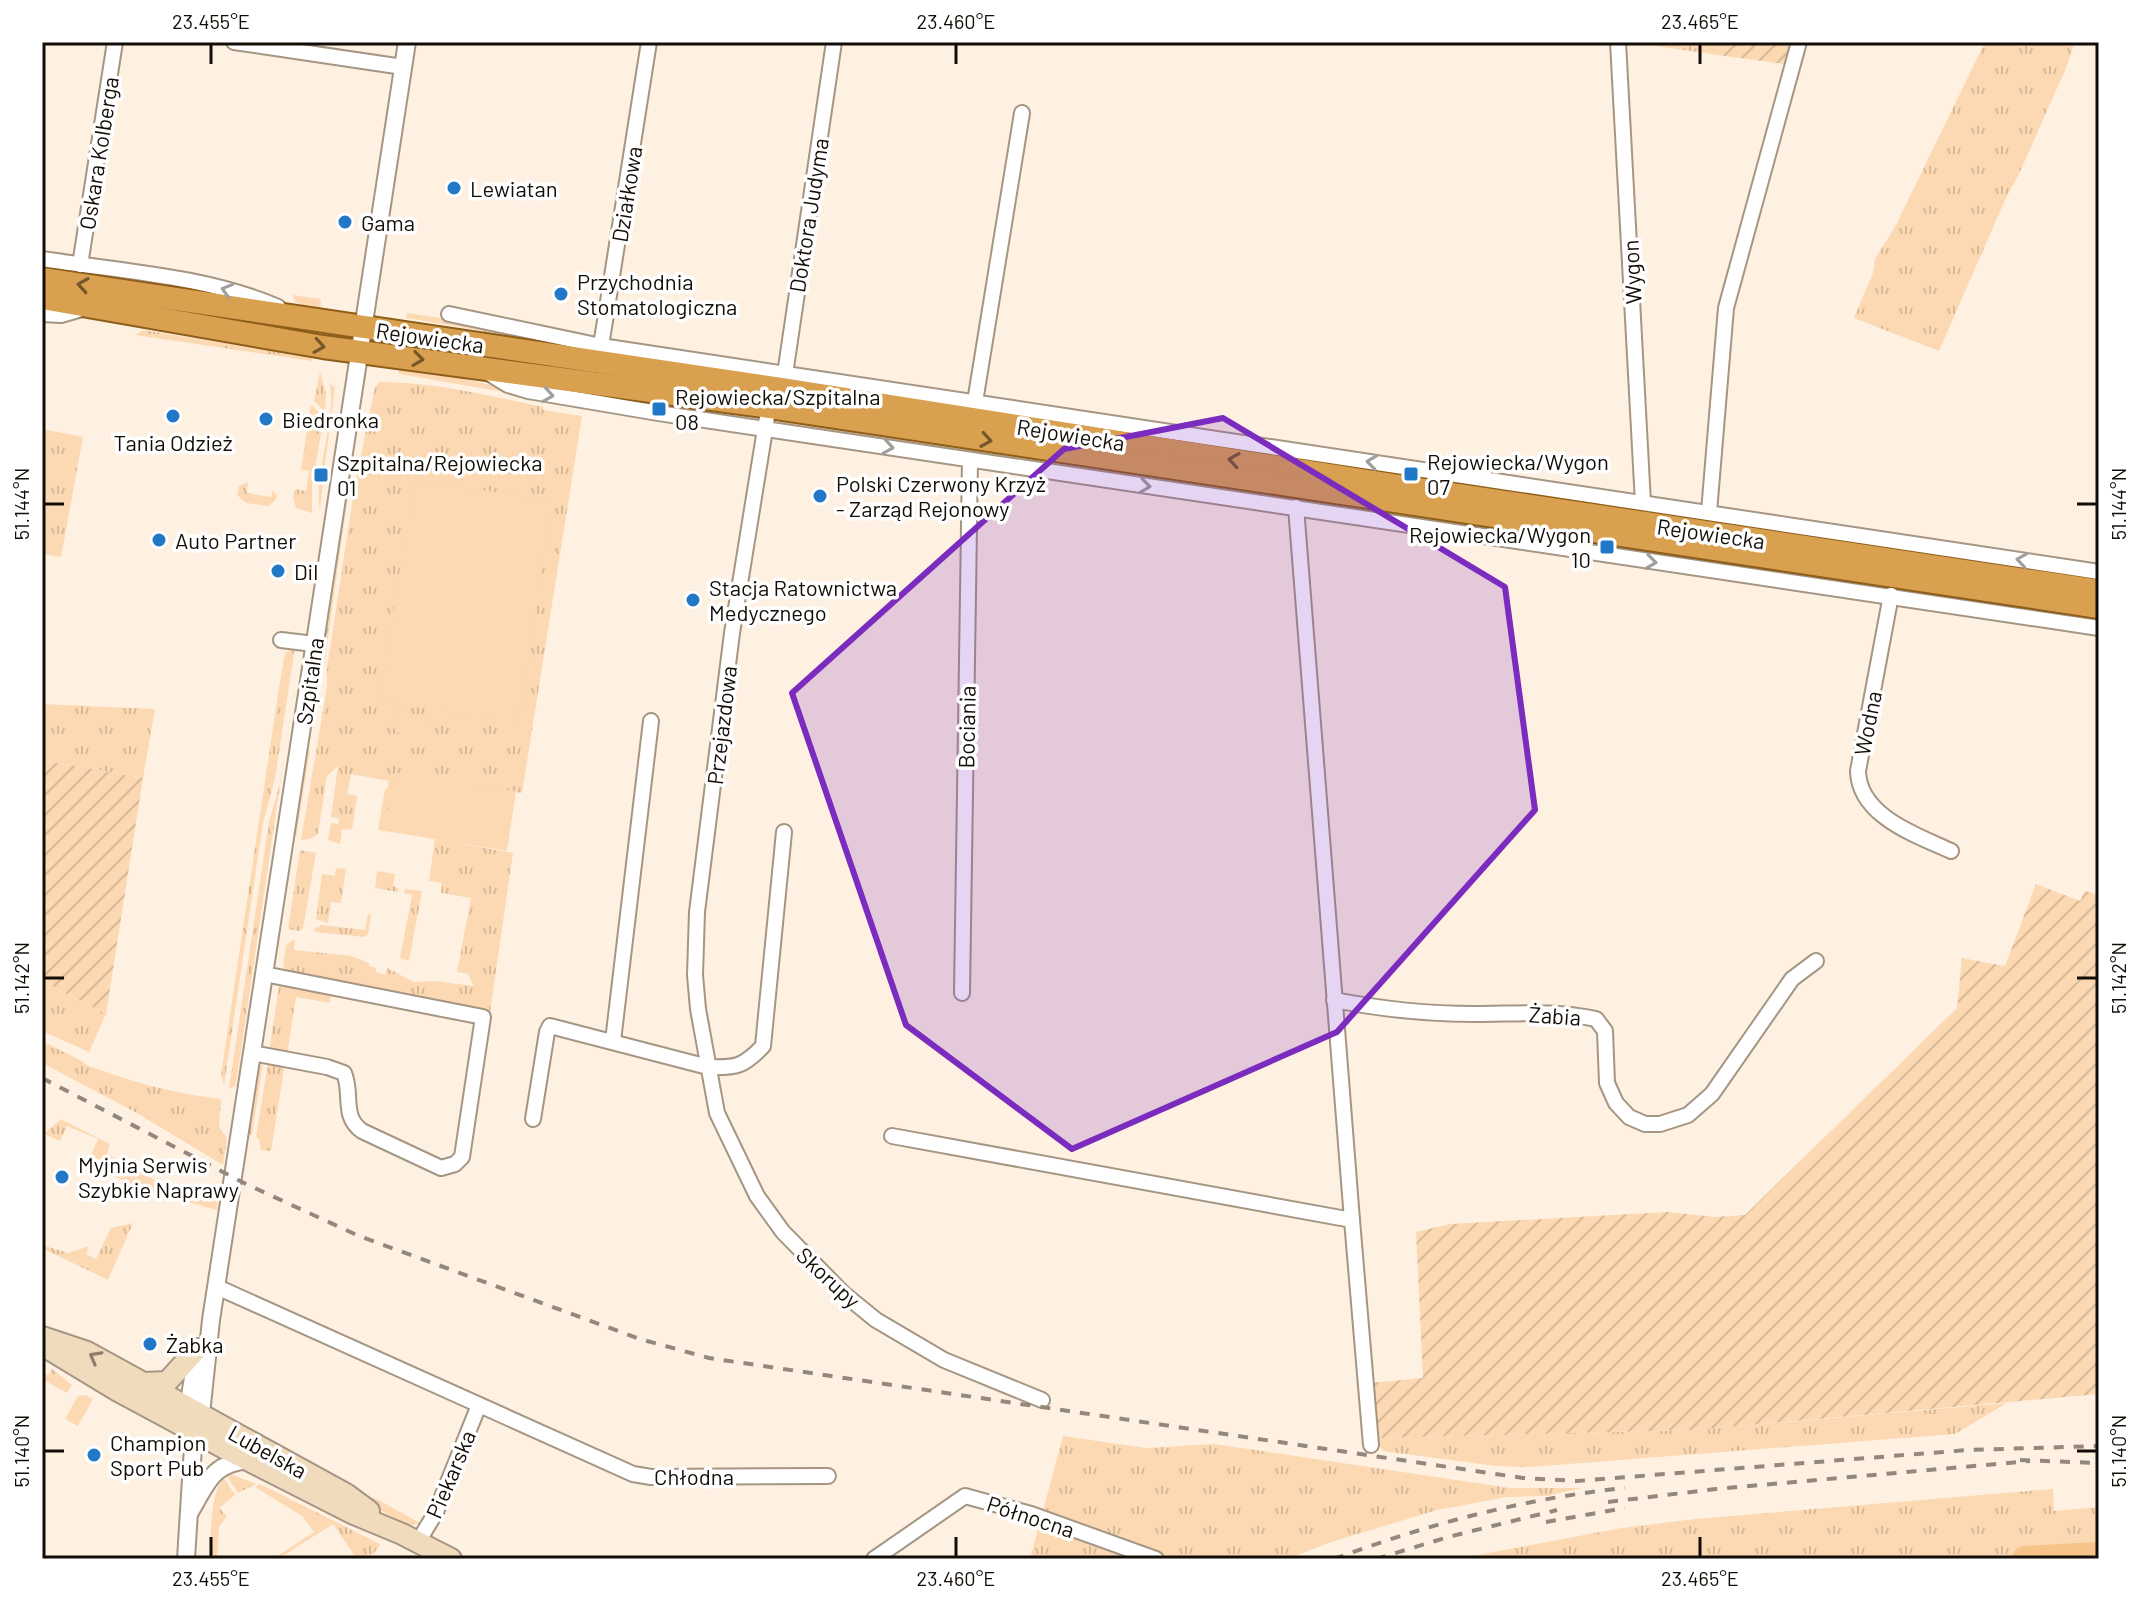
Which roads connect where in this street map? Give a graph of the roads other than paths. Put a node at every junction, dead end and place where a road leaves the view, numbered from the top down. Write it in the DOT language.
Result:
graph roads {
  1 [pos="115,42"];
  2 [pos="234,42"];
  3 [pos="407,42"];
  4 [pos="649,42"];
  5 [pos="834,42"];
  6 [pos="1617,42"];
  7 [pos="1799,42"];
  8 [pos="403,67"];
  9 [pos="1022,113"];
  10 [pos="42,259"];
  11 [pos="80,265"];
  12 [pos="42,279"];
  13 [pos="42,298"];
  14 [pos="92,306"];
  15 [pos="42,314"];
  16 [pos="449,314"];
  17 [pos="300,317"];
  18 [pos="364,327"];
  19 [pos="601,346"];
  20 [pos="361,352"];
  21 [pos="776,400"];
  22 [pos="975,402"];
  23 [pos="970,460"];
  24 [pos="1643,503"];
  25 [pos="1296,507"];
  26 [pos="1709,512"];
  27 [pos="2099,572"];
  28 [pos="2099,591"];
  29 [pos="1891,595"];
  30 [pos="2099,607"];
  31 [pos="2099,628"];
  32 [pos="281,640"];
  33 [pos="314,644"];
  34 [pos="651,721"];
  35 [pos="784,832"];
  36 [pos="1951,851"];
  37 [pos="1816,961"];
  38 [pos="264,974"];
  39 [pos="962,993"];
  40 [pos="1334,1000"];
  41 [pos="613,1041"];
  42 [pos="252,1053"];
  43 [pos="708,1067"];
  44 [pos="533,1119"];
  45 [pos="892,1136"];
  46 [pos="1352,1220"];
  47 [pos="222,1289"];
  48 [pos="211,1320"];
  49 [pos="42,1337"];
  50 [pos="42,1345"];
  51 [pos="197,1349"];
  52 [pos="143,1383"];
  53 [pos="1042,1400"];
  54 [pos="479,1405"];
  55 [pos="194,1417"];
  56 [pos="1371,1445"];
  57 [pos="249,1460"];
  58 [pos="828,1476"];
  59 [pos="189,1513"];
  60 [pos="410,1538"];
  61 [pos="186,1559"];
  62 [pos="451,1559"];
  63 [pos="874,1559"];
  64 [pos="1156,1559"];
  1 -- 11 [label="street, Oskara Kolberga"];
  2 -- 8 [label="street"];
  3 -- 8 [label="street, Szpitalna"];
  4 -- 19 [label="street, Działkowa"];
  5 -- 21 [label="street, Doktora Judyma"];
  6 -- 24 [label="street, Wygon"];
  7 -- 26 [label="street"];
  8 -- 18 [label="street, Szpitalna"];
  9 -- 22 [label="street"];
  10 -- 11 [label="street"];
  17 -- 11 [label="street, one-way"];
  17 -- 12 [label="highway, Rejowiecka, one-way"];
  13 -- 14 [label="highway, Rejowiecka"];
  14 -- 15 [label="street, Rejowiecka"];
  14 -- 20 [label="highway, Rejowiecka, one-way"];
  16 -- 19 [label="street"];
  17 -- 18 [label="highway, Rejowiecka"];
  18 -- 20 [label="street, Szpitalna"];
  18 -- 21 [label="highway, Rejowiecka"];
  19 -- 21 [label="street"];
  20 -- 21 [label="highway, Rejowiecka, one-way"];
  20 -- 33 [label="street, Szpitalna"];
  21 -- 22 [label="street"];
  21 -- 23 [label="street, one-way"];
  28 -- 21 [label="highway, Rejowiecka, one-way"];
  21 -- 30 [label="highway, Rejowiecka, one-way"];
  21 -- 43 [label="street, Przejazdowa"];
  24 -- 22 [label="street, one-way"];
  23 -- 25 [label="street, one-way"];
  23 -- 39 [label="street, Bociania"];
  24 -- 26 [label="street"];
  25 -- 29 [label="street, one-way"];
  25 -- 40 [label="street"];
  27 -- 26 [label="street, one-way"];
  29 -- 31 [label="street"];
  29 -- 36 [label="street, Wodna"];
  32 -- 33 [label="street"];
  33 -- 38 [label="street, Szpitalna"];
  34 -- 41 [label="street"];
  35 -- 43 [label="street"];
  37 -- 40 [label="street, Żabia"];
  38 -- 42 [label="street, Szpitalna"];
  38 -- 42 [label="street"];
  40 -- 46 [label="street"];
  41 -- 43 [label="street"];
  41 -- 44 [label="street"];
  42 -- 47 [label="street, Szpitalna"];
  43 -- 53 [label="street, Skorupy"];
  45 -- 46 [label="street"];
  46 -- 56 [label="street"];
  47 -- 48 [label="street, Szpitalna"];
  47 -- 54 [label="street, Chłodna"];
  48 -- 51 [label="street, Szpitalna"];
  48 -- 55 [label="street, Szpitalna"];
  52 -- 49 [label="main road, Lubelska, one-way"];
  50 -- 55 [label="main road, Lubelska"];
  51 -- 52 [label="main road"];
  51 -- 55 [label="street, Szpitalna"];
  52 -- 55 [label="main road, Lubelska"];
  54 -- 58 [label="street, Chłodna"];
  54 -- 60 [label="street, Piekarska"];
  55 -- 57 [label="main road, Lubelska"];
  55 -- 59 [label="street"];
  55 -- 60 [label="main road, Lubelska"];
  57 -- 59 [label="street"];
  57 -- 60 [label="main road, Lubelska"];
  59 -- 61 [label="street"];
  60 -- 62 [label="main road, Lubelska"];
  63 -- 64 [label="street, Północna"];
}
